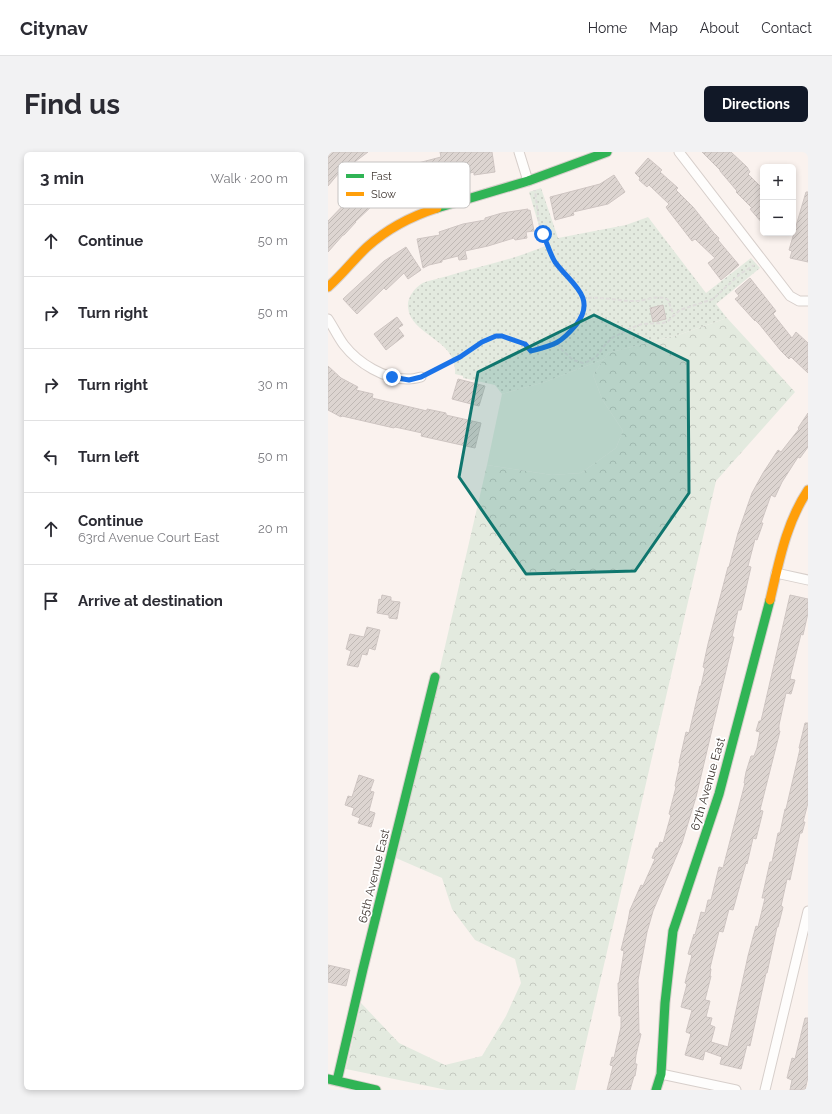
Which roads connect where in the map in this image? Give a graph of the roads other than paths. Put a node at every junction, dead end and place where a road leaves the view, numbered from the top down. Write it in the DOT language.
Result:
graph roads {
  1 [pos="519,152"];
  2 [pos="607,152"];
  3 [pos="679,152"];
  4 [pos="530,180"];
  5 [pos="470,198"];
  6 [pos="437,208"];
  7 [pos="328,287"];
  8 [pos="804,301"];
  9 [pos="328,319"];
  10 [pos="421,377"];
  11 [pos="808,490"];
  12 [pos="776,573"];
  13 [pos="808,580"];
  14 [pos="435,678"];
  15 [pos="808,911"];
  16 [pos="661,1074"];
  17 [pos="333,1080"];
  18 [pos="376,1090"];
  19 [pos="656,1090"];
  20 [pos="736,1090"];
  21 [pos="765,1090"];
  1 -- 4 [label="street"];
  2 -- 4 [label="street"];
  3 -- 8 [label="street"];
  4 -- 5 [label="street"];
  6 -- 7 [label="street"];
  9 -- 10 [label="street"];
  11 -- 12 [label="street, 67th Avenue East"];
  12 -- 13 [label="street"];
  12 -- 16 [label="street, 67th Avenue East"];
  14 -- 17 [label="street, 65th Avenue East"];
  15 -- 21 [label="street"];
  16 -- 19 [label="street, 67th Avenue East"];
  16 -- 20 [label="street"];
  17 -- 18 [label="street"];
}
